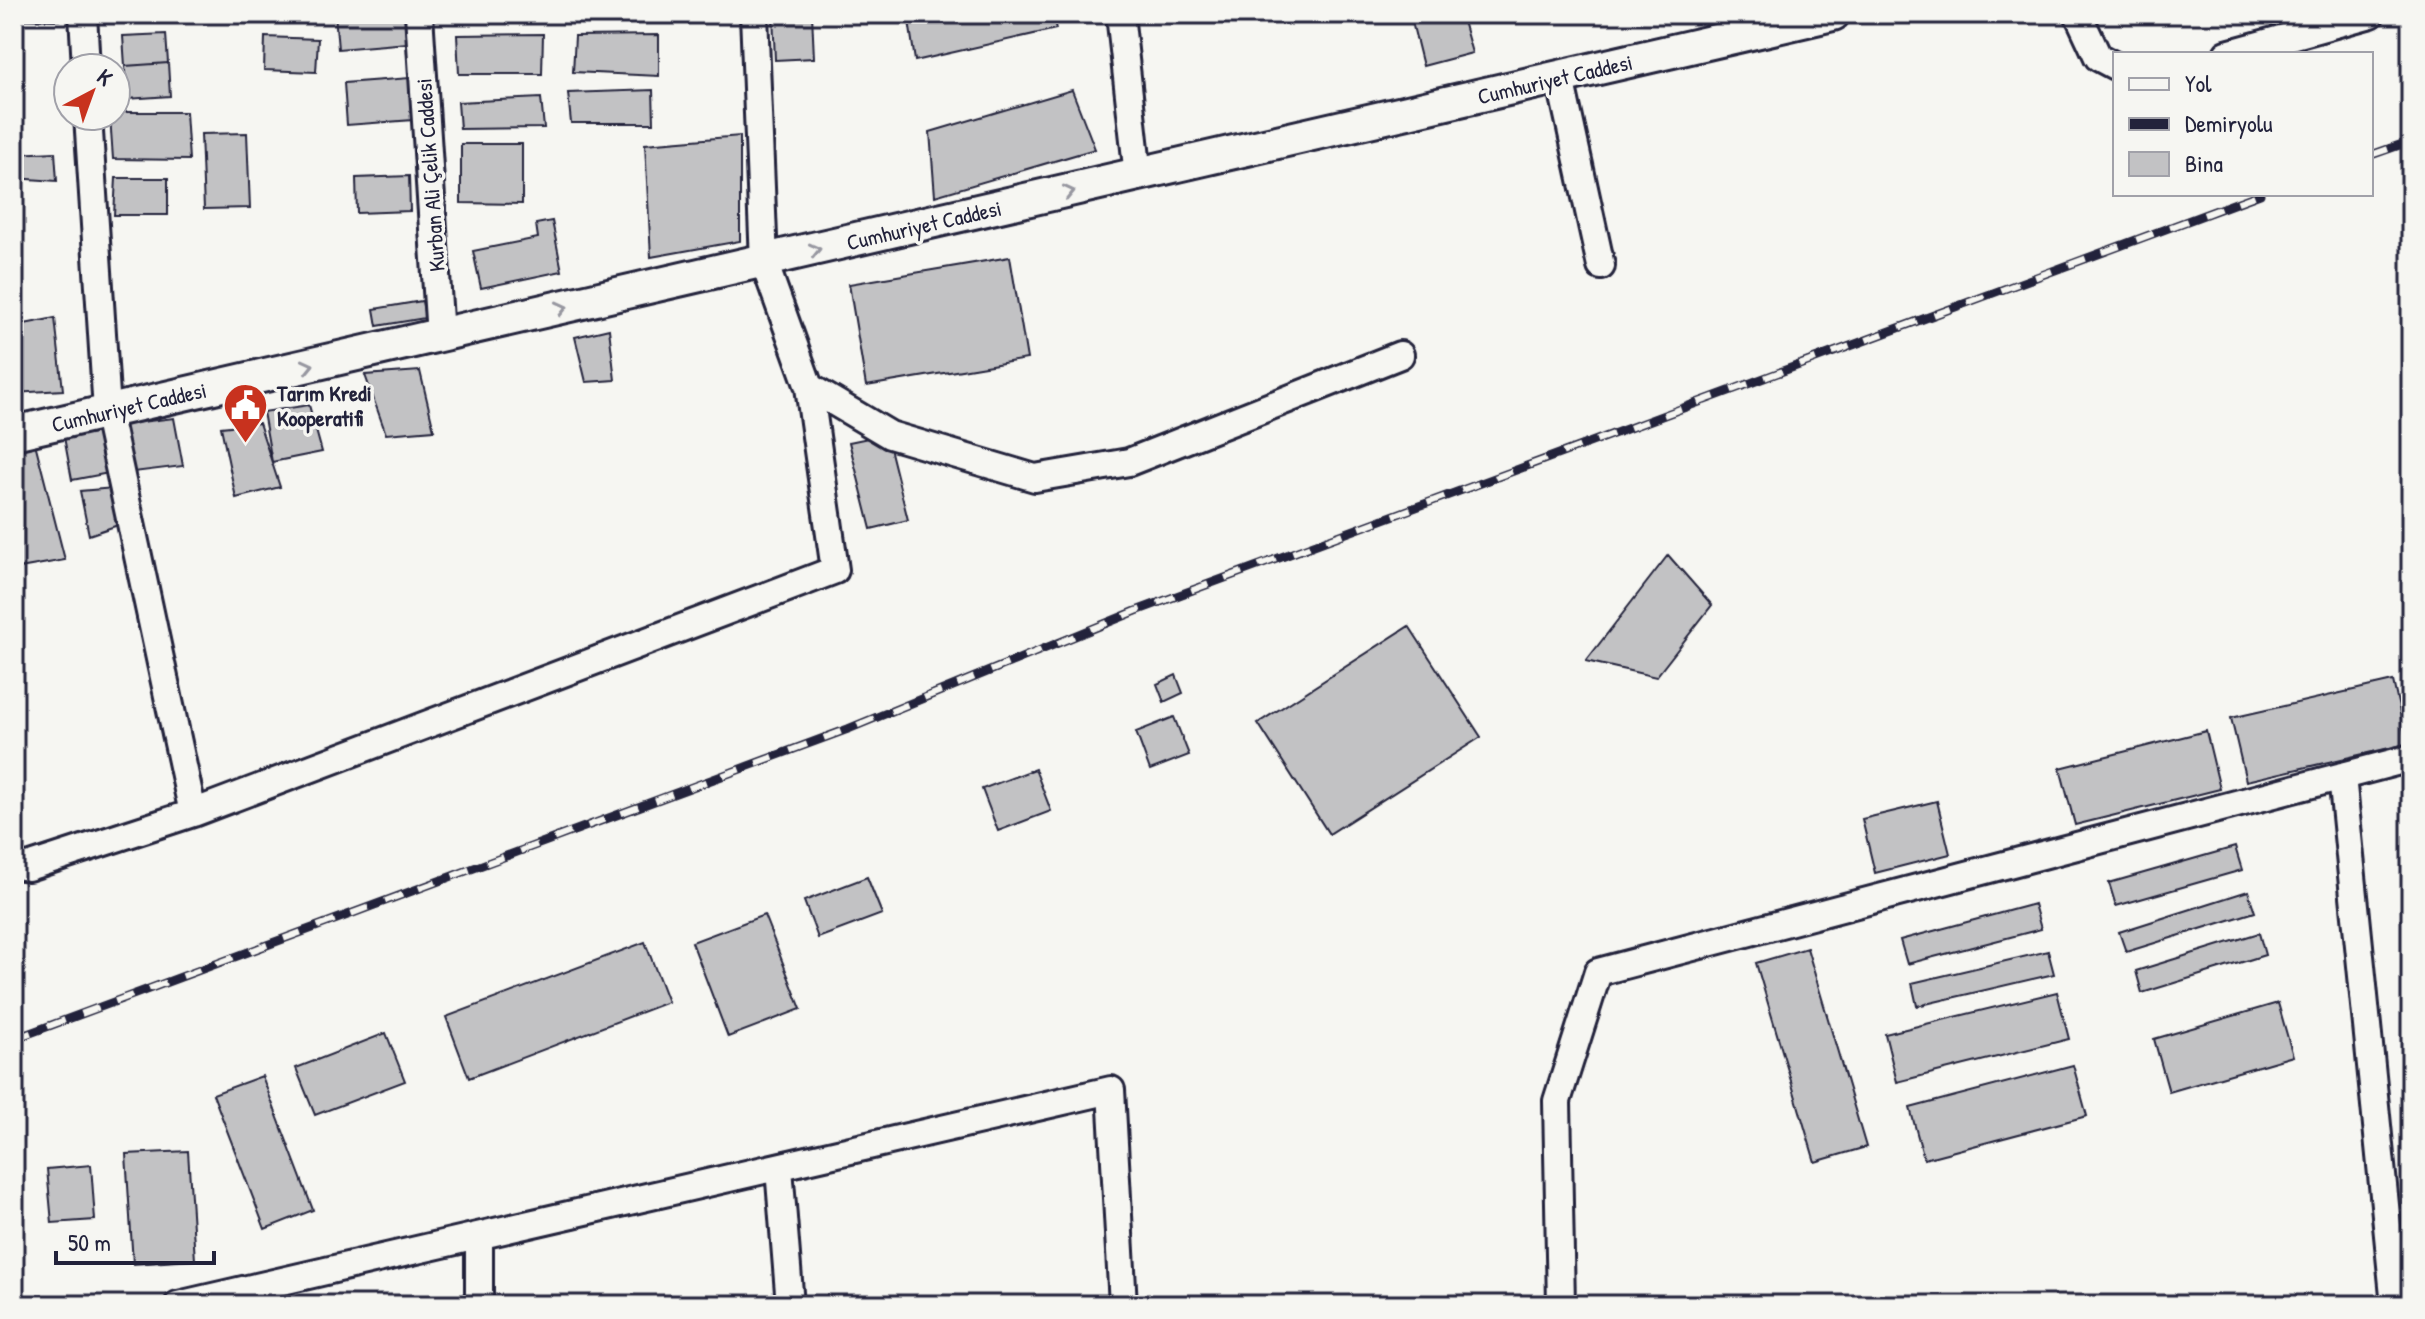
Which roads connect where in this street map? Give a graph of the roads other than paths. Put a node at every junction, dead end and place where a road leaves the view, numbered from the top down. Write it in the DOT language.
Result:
graph roads {
  1 [pos="83,14"];
  2 [pos="419,14"];
  3 [pos="754,14"];
  4 [pos="1120,14"];
  5 [pos="1833,14"];
  6 [pos="2078,14"];
  7 [pos="2371,14"];
  8 [pos="85,52"];
  9 [pos="2234,52"];
  10 [pos="2113,65"];
  11 [pos="1560,78"];
  12 [pos="89,132"];
  13 [pos="1138,176"];
  14 [pos="764,262"];
  15 [pos="1601,266"];
  16 [pos="440,336"];
  17 [pos="1400,355"];
  18 [pos="809,387"];
  19 [pos="107,411"];
  20 [pos="14,433"];
  21 [pos="2411,758"];
  22 [pos="2342,776"];
  23 [pos="193,813"];
  24 [pos="14,865"];
  25 [pos="779,1168"];
  26 [pos="479,1237"];
  27 [pos="178,1305"];
  28 [pos="479,1305"];
  29 [pos="790,1305"];
  30 [pos="1123,1305"];
  31 [pos="1561,1305"];
  32 [pos="2395,1305"];
  1 -- 8 [label="street"];
  2 -- 16 [label="street, Kurban Ali Çelik Caddesi"];
  3 -- 14 [label="street"];
  4 -- 13 [label="street"];
  5 -- 11 [label="main road, Cumhuriyet Caddesi"];
  6 -- 10 [label="street"];
  7 -- 9 [label="street"];
  11 -- 13 [label="main road, Cumhuriyet Caddesi"];
  11 -- 15 [label="street"];
  12 -- 19 [label="street"];
  14 -- 13 [label="main road, Cumhuriyet Caddesi, one-way"];
  16 -- 14 [label="main road, Cumhuriyet Caddesi, one-way"];
  14 -- 18 [label="street"];
  19 -- 16 [label="main road, Cumhuriyet Caddesi, one-way"];
  17 -- 18 [label="street"];
  18 -- 23 [label="street"];
  19 -- 20 [label="main road, Cumhuriyet Caddesi"];
  19 -- 23 [label="street"];
  21 -- 22 [label="street"];
  22 -- 31 [label="street"];
  22 -- 32 [label="street"];
  23 -- 24 [label="street"];
  25 -- 26 [label="street"];
  25 -- 29 [label="street"];
  25 -- 30 [label="street"];
  26 -- 27 [label="street"];
  26 -- 28 [label="street"];
}
